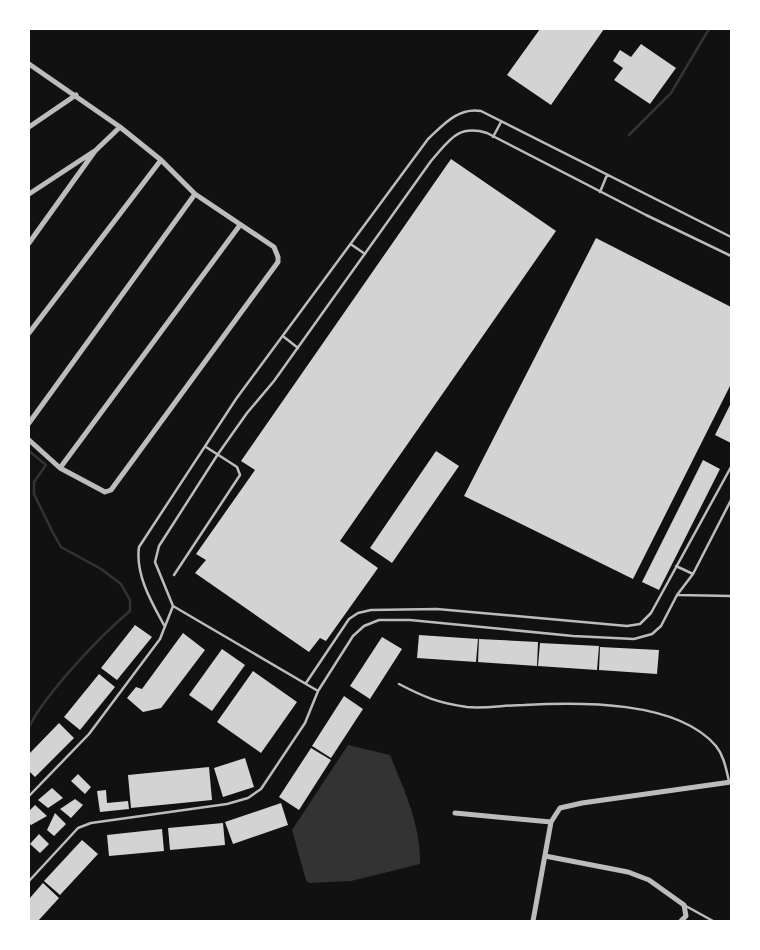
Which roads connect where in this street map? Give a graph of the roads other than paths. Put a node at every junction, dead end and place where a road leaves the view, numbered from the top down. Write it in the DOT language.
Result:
graph roads {
  1 [pos="29,64"];
  2 [pos="76,95"];
  3 [pos="501,122"];
  4 [pos="29,127"];
  5 [pos="120,127"];
  6 [pos="493,137"];
  7 [pos="95,151"];
  8 [pos="161,160"];
  9 [pos="607,175"];
  10 [pos="600,192"];
  11 [pos="29,194"];
  12 [pos="195,194"];
  13 [pos="240,224"];
  14 [pos="731,237"];
  15 [pos="29,243"];
  16 [pos="352,245"];
  17 [pos="365,254"];
  18 [pos="731,256"];
  19 [pos="29,333"];
  20 [pos="284,337"];
  21 [pos="298,348"];
  22 [pos="29,424"];
  23 [pos="29,440"];
  24 [pos="206,447"];
  25 [pos="218,454"];
  26 [pos="60,468"];
  27 [pos="731,469"];
  28 [pos="731,500"];
  29 [pos="676,566"];
  30 [pos="693,574"];
  31 [pos="174,575"];
  32 [pos="677,595"];
  33 [pos="731,596"];
  34 [pos="173,606"];
  35 [pos="166,627"];
  36 [pos="306,683"];
  37 [pos="399,684"];
  38 [pos="318,691"];
  39 [pos="730,782"];
  40 [pos="29,796"];
  41 [pos="456,813"];
  42 [pos="551,822"];
  43 [pos="545,856"];
  44 [pos="29,881"];
  45 [pos="684,904"];
  46 [pos="533,921"];
  47 [pos="681,921"];
  48 [pos="713,921"];
  1 -- 2 [label="street"];
  2 -- 4 [label="street"];
  2 -- 5 [label="street"];
  3 -- 6 [label="lane"];
  3 -- 9 [label="lane"];
  3 -- 16 [label="lane"];
  5 -- 7 [label="street"];
  5 -- 8 [label="street"];
  6 -- 10 [label="lane"];
  6 -- 17 [label="lane"];
  7 -- 11 [label="street"];
  7 -- 15 [label="street"];
  8 -- 12 [label="street"];
  8 -- 19 [label="street"];
  9 -- 10 [label="lane"];
  9 -- 14 [label="lane"];
  10 -- 18 [label="lane"];
  12 -- 13 [label="street"];
  12 -- 22 [label="street"];
  13 -- 26 [label="street"];
  13 -- 26 [label="street"];
  16 -- 17 [label="lane"];
  16 -- 20 [label="lane"];
  17 -- 21 [label="lane"];
  20 -- 21 [label="lane"];
  20 -- 24 [label="lane"];
  21 -- 25 [label="lane"];
  23 -- 26 [label="street"];
  24 -- 25 [label="lane"];
  24 -- 35 [label="lane"];
  25 -- 31 [label="lane"];
  25 -- 34 [label="lane"];
  27 -- 29 [label="lane"];
  28 -- 30 [label="lane"];
  29 -- 30 [label="lane"];
  29 -- 36 [label="lane"];
  30 -- 32 [label="lane"];
  32 -- 33 [label="lane"];
  32 -- 38 [label="lane"];
  34 -- 35 [label="lane"];
  34 -- 36 [label="lane"];
  35 -- 40 [label="lane"];
  36 -- 38 [label="lane"];
  37 -- 39 [label="lane"];
  38 -- 44 [label="lane"];
  39 -- 42 [label="street"];
  41 -- 42 [label="street"];
  42 -- 43 [label="street"];
  43 -- 45 [label="street"];
  43 -- 46 [label="street"];
  45 -- 47 [label="street"];
  45 -- 48 [label="lane"];
}
